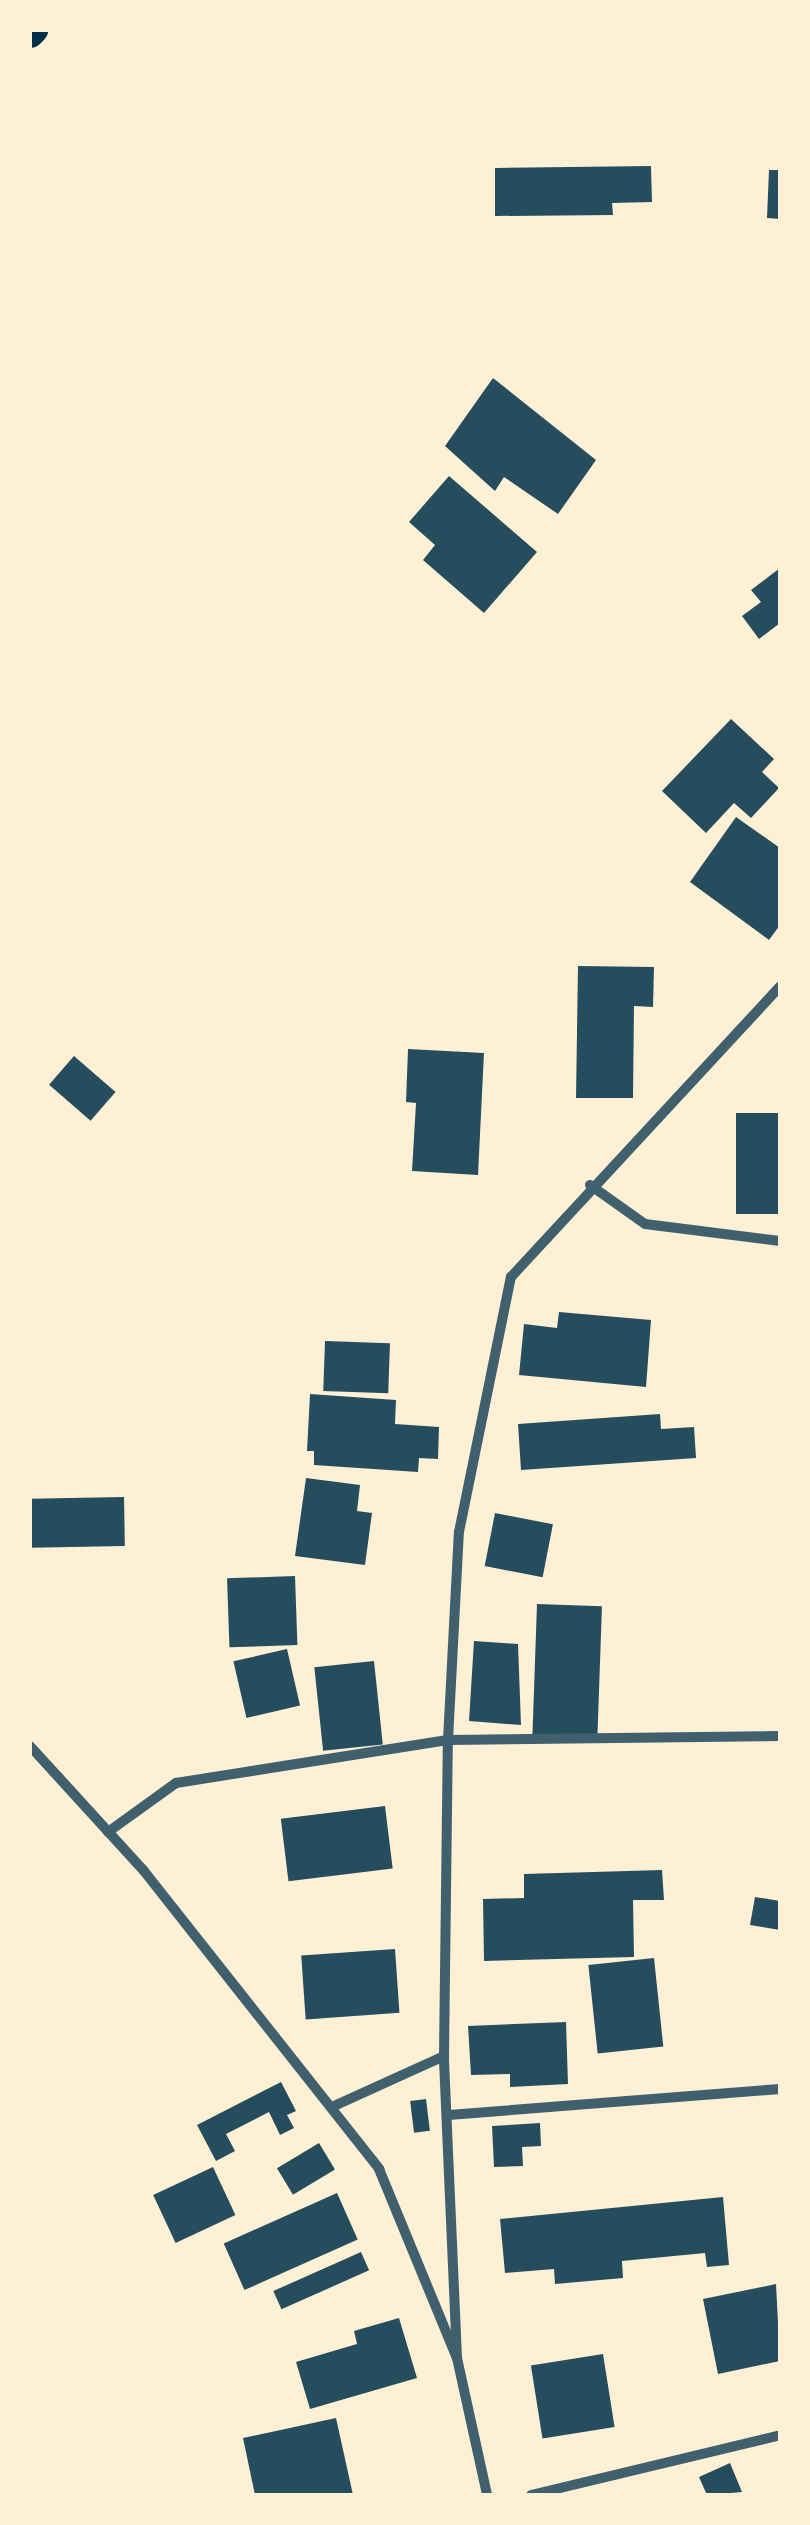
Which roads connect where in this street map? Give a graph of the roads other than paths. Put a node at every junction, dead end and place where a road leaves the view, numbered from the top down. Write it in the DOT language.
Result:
graph roads {
  1 [pos="780,987"];
  2 [pos="590,1185"];
  3 [pos="780,1240"];
  4 [pos="780,1736"];
  5 [pos="448,1740"];
  6 [pos="30,1746"];
  7 [pos="108,1832"];
  8 [pos="444,2056"];
  9 [pos="780,2089"];
  10 [pos="334,2106"];
  11 [pos="449,2115"];
  12 [pos="456,2358"];
  13 [pos="780,2435"];
  14 [pos="487,2495"];
  15 [pos="532,2495"];
  1 -- 2 [label="street"];
  2 -- 3 [label="street"];
  2 -- 5 [label="street"];
  4 -- 5 [label="street"];
  5 -- 7 [label="street"];
  5 -- 8 [label="street"];
  6 -- 7 [label="street"];
  7 -- 10 [label="street"];
  8 -- 10 [label="street"];
  8 -- 11 [label="street"];
  9 -- 11 [label="street"];
  10 -- 12 [label="street"];
  11 -- 12 [label="street"];
  12 -- 14 [label="street"];
  13 -- 15 [label="street"];
}
